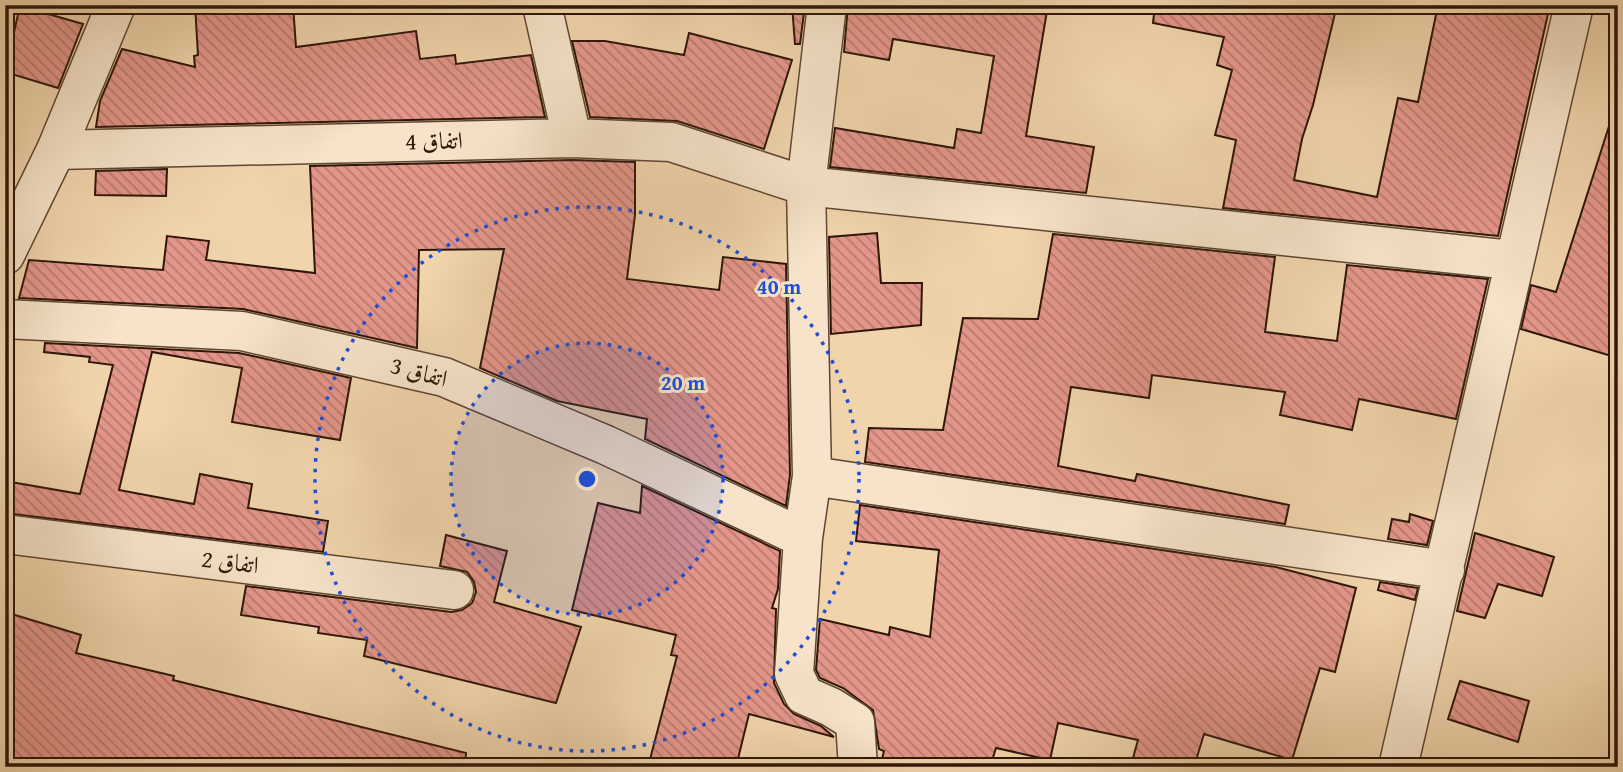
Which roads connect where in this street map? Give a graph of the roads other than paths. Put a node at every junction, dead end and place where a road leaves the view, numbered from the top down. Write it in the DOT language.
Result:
graph roads {
  1 [pos="116,5"];
  2 [pos="542,5"];
  3 [pos="827,5"];
  4 [pos="1574,5"];
  5 [pos="572,138"];
  6 [pos="56,150"];
  7 [pos="806,186"];
  8 [pos="5,256"];
  9 [pos="1513,260"];
  10 [pos="5,319"];
  11 [pos="812,476"];
  12 [pos="5,534"];
  13 [pos="803,538"];
  14 [pos="1445,570"];
  15 [pos="454,590"];
  16 [pos="858,767"];
  17 [pos="1398,767"];
  1 -- 6 [label="street"];
  2 -- 5 [label="street"];
  3 -- 7 [label="street"];
  4 -- 9 [label="street"];
  5 -- 6 [label="street, اتفاق 4"];
  5 -- 7 [label="street, اتفاق 4"];
  6 -- 8 [label="street"];
  7 -- 9 [label="street, اتفاق 4"];
  7 -- 11 [label="street"];
  9 -- 14 [label="street"];
  10 -- 13 [label="street, اتفاق 3"];
  11 -- 13 [label="street"];
  11 -- 14 [label="street"];
  12 -- 15 [label="street, اتفاق 2"];
  13 -- 16 [label="street"];
  14 -- 17 [label="street"];
}
